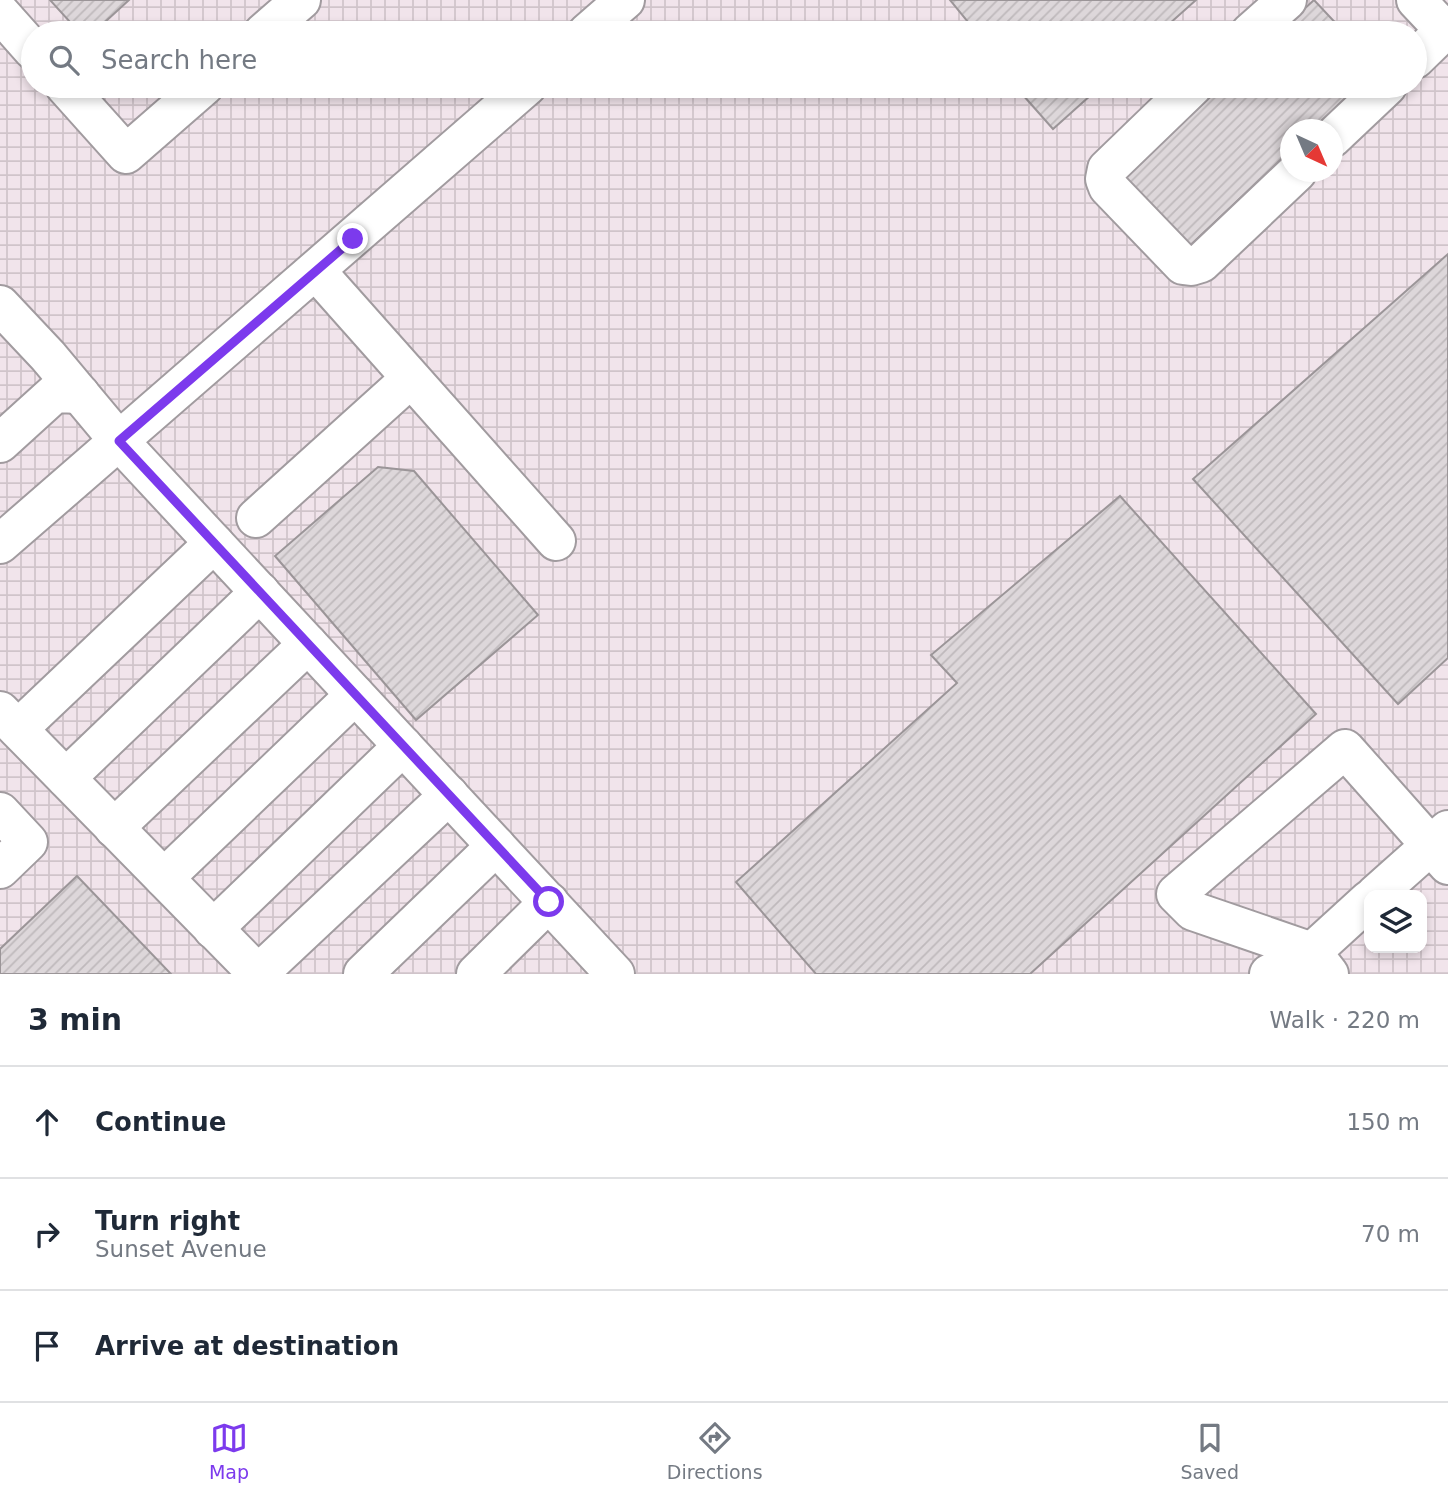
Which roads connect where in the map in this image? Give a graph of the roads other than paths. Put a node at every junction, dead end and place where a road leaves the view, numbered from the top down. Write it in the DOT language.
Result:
graph roads {
  1 [pos="301,0"];
  2 [pos="625,0"];
  3 [pos="1287,0"];
  4 [pos="1416,0"];
  5 [pos="0,13"];
  6 [pos="277,21"];
  7 [pos="601,21"];
  8 [pos="1263,21"];
  9 [pos="1446,32"];
  10 [pos="21,37"];
  11 [pos="1427,49"];
  12 [pos="76,98"];
  13 [pos="190,98"];
  14 [pos="513,98"];
  15 [pos="1181,98"];
  16 [pos="1374,98"];
  17 [pos="1343,128"];
  18 [pos="1287,182"];
  19 [pos="316,271"];
  20 [pos="0,305"];
  21 [pos="410,379"];
  22 [pos="80,394"];
  23 [pos="119,441"];
  24 [pos="0,443"];
  25 [pos="256,518"];
  26 [pos="556,541"];
  27 [pos="214,543"];
  28 [pos="0,544"];
  29 [pos="260,592"];
  30 [pos="308,644"];
  31 [pos="355,695"];
  32 [pos="9,720"];
  33 [pos="403,746"];
  34 [pos="65,778"];
  35 [pos="449,795"];
  36 [pos="0,812"];
  37 [pos="114,828"];
  38 [pos="496,846"];
  39 [pos="1442,847"];
  40 [pos="0,869"];
  41 [pos="164,878"];
  42 [pos="1382,890"];
  43 [pos="549,902"];
  44 [pos="1364,906"];
  45 [pos="213,929"];
  46 [pos="1320,963"];
  47 [pos="258,974"];
  48 [pos="363,974"];
  49 [pos="476,974"];
  50 [pos="615,974"];
  51 [pos="1269,974"];
  1 -- 6 [label="street"];
  2 -- 7 [label="street"];
  3 -- 8 [label="street"];
  4 -- 9 [label="street"];
  5 -- 10 [label="street"];
  9 -- 11 [label="street"];
  12 -- 13 [label="street"];
  14 -- 19 [label="street"];
  15 -- 18 [label="street"];
  16 -- 17 [label="street"];
  19 -- 21 [label="street"];
  19 -- 23 [label="street"];
  20 -- 22 [label="street"];
  21 -- 25 [label="street"];
  21 -- 26 [label="street"];
  22 -- 23 [label="street"];
  22 -- 24 [label="street"];
  23 -- 27 [label="street"];
  23 -- 28 [label="street"];
  27 -- 29 [label="street"];
  27 -- 32 [label="street"];
  29 -- 30 [label="street"];
  29 -- 34 [label="street"];
  30 -- 31 [label="street"];
  30 -- 37 [label="street"];
  31 -- 33 [label="street"];
  31 -- 41 [label="street"];
  32 -- 34 [label="street"];
  33 -- 35 [label="street"];
  33 -- 45 [label="street"];
  34 -- 37 [label="street"];
  35 -- 38 [label="street"];
  35 -- 47 [label="street"];
  36 -- 40 [label="street"];
  37 -- 41 [label="street"];
  38 -- 43 [label="street"];
  38 -- 48 [label="street"];
  39 -- 42 [label="street"];
  39 -- 46 [label="street"];
  41 -- 45 [label="street"];
  43 -- 49 [label="street"];
  43 -- 50 [label="street"];
  44 -- 46 [label="street"];
  45 -- 47 [label="street"];
  46 -- 51 [label="street"];
}
